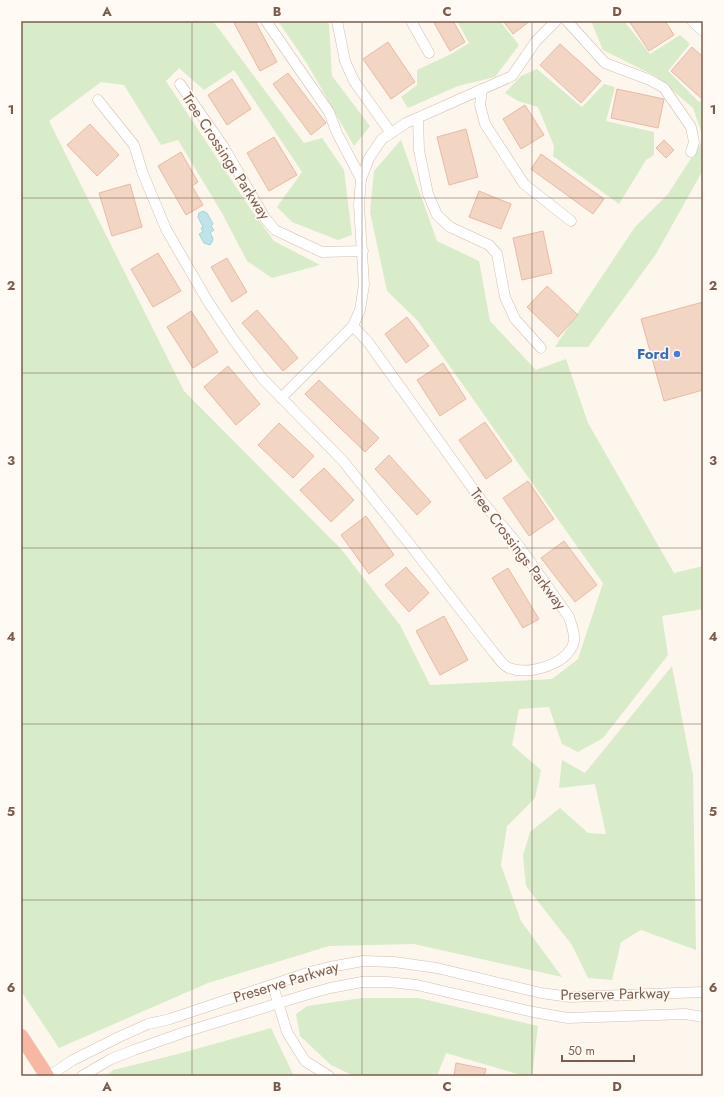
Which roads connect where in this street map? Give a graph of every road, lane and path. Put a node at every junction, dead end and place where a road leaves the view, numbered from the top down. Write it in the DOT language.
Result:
graph roads {
  1 [pos="266,21"];
  2 [pos="336,21"];
  3 [pos="411,21"];
  4 [pos="556,21"];
  5 [pos="567,21"];
  6 [pos="692,21"];
  7 [pos="703,31"];
  8 [pos="429,53"];
  9 [pos="180,84"];
  10 [pos="482,89"];
  11 [pos="98,100"];
  12 [pos="418,118"];
  13 [pos="391,133"];
  14 [pos="691,152"];
  15 [pos="361,179"];
  16 [pos="571,221"];
  17 [pos="363,251"];
  18 [pos="353,326"];
  19 [pos="541,348"];
  20 [pos="281,398"];
  21 [pos="273,986"];
  22 [pos="703,992"];
  23 [pos="278,1004"];
  24 [pos="703,1017"];
  25 [pos="21,1036"];
  26 [pos="48,1076"];
  27 [pos="82,1076"];
  28 [pos="329,1076"];
  1 -- 15 [label="street"];
  2 -- 13 [label="street"];
  3 -- 8 [label="street"];
  4 -- 10 [label="street"];
  5 -- 14 [label="street"];
  6 -- 7 [label="street"];
  9 -- 17 [label="street, Tree Crossings Parkway"];
  10 -- 12 [label="street"];
  10 -- 16 [label="street"];
  11 -- 20 [label="street, Tree Crossings Parkway"];
  12 -- 13 [label="street"];
  12 -- 19 [label="street"];
  13 -- 15 [label="street"];
  15 -- 17 [label="street"];
  17 -- 18 [label="street"];
  18 -- 20 [label="street"];
  18 -- 20 [label="street, Tree Crossings Parkway"];
  21 -- 22 [label="street, Preserve Parkway"];
  21 -- 23 [label="street"];
  21 -- 26 [label="street, Preserve Parkway"];
  23 -- 24 [label="street, Preserve Parkway"];
  23 -- 27 [label="street, Preserve Parkway"];
  23 -- 28 [label="street"];
  25 -- 26 [label="highway"];
}
